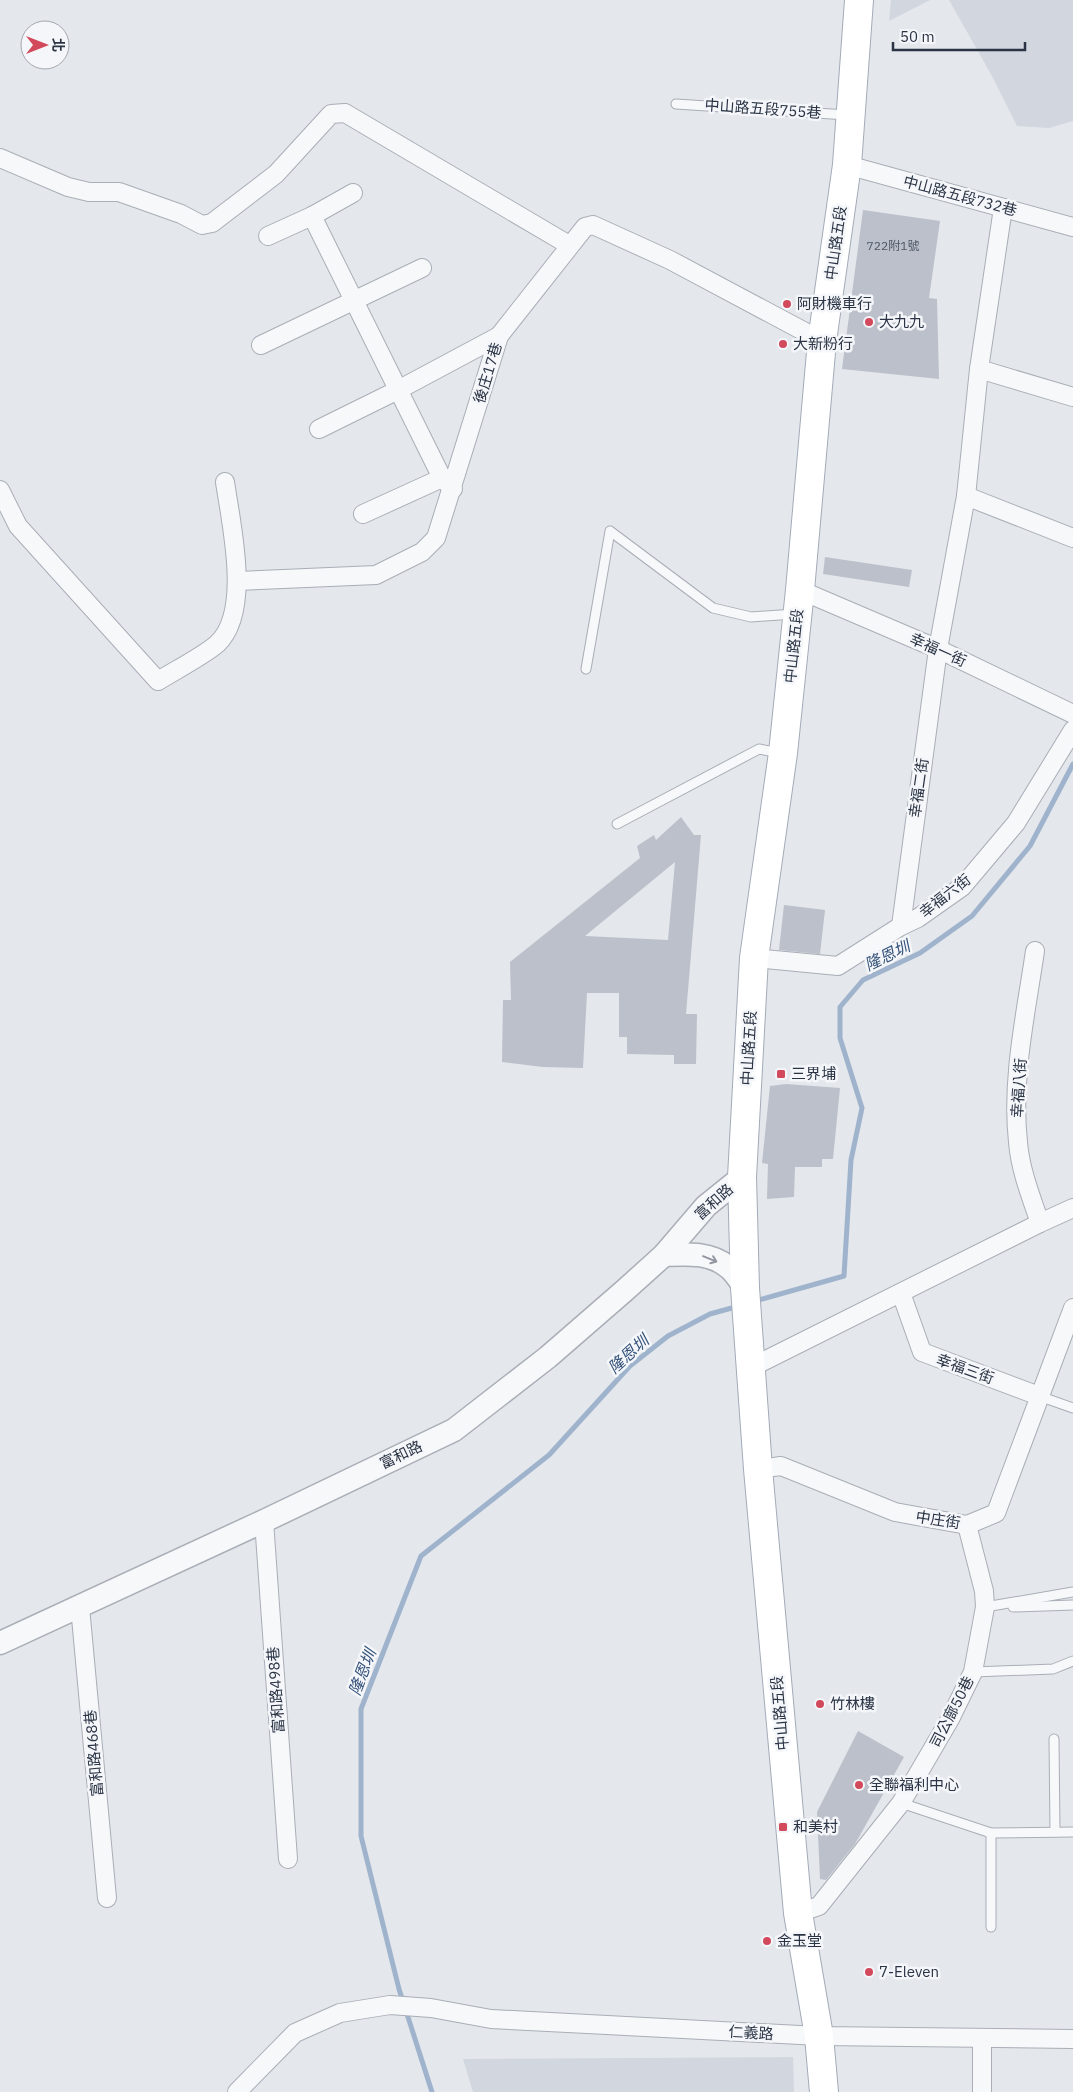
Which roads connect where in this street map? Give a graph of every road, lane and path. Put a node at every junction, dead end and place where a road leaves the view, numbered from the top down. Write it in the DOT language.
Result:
graph roads {
  1 [pos="859,0"];
  2 [pos="676,104"];
  3 [pos="851,115"];
  4 [pos="0,158"];
  5 [pos="847,165"];
  6 [pos="353,192"];
  7 [pos="1003,208"];
  8 [pos="312,216"];
  9 [pos="1073,227"];
  10 [pos="268,236"];
  11 [pos="569,245"];
  12 [pos="422,268"];
  13 [pos="354,301"];
  14 [pos="499,336"];
  15 [pos="822,341"];
  16 [pos="261,345"];
  17 [pos="979,369"];
  18 [pos="398,390"];
  19 [pos="1073,397"];
  20 [pos="319,428"];
  21 [pos="225,482"];
  22 [pos="448,483"];
  23 [pos="0,490"];
  24 [pos="966,496"];
  25 [pos="363,514"];
  26 [pos="1073,538"];
  27 [pos="237,581"];
  28 [pos="798,602"];
  29 [pos="938,649"];
  30 [pos="586,669"];
  31 [pos="1073,714"];
  32 [pos="1073,730"];
  33 [pos="783,753"];
  34 [pos="617,824"];
  35 [pos="901,926"];
  36 [pos="1035,951"];
  37 [pos="754,958"];
  38 [pos="742,1177"];
  39 [pos="1073,1208"];
  40 [pos="1040,1223"];
  41 [pos="664,1254"];
  42 [pos="746,1291"];
  43 [pos="901,1293"];
  44 [pos="1073,1308"];
  45 [pos="750,1368"];
  46 [pos="1039,1396"];
  47 [pos="1073,1408"];
  48 [pos="758,1469"];
  49 [pos="264,1521"];
  50 [pos="967,1525"];
  51 [pos="1073,1592"];
  52 [pos="1073,1606"];
  53 [pos="80,1607"];
  54 [pos="985,1607"];
  55 [pos="0,1643"];
  56 [pos="1073,1661"];
  57 [pos="973,1672"];
  58 [pos="1054,1739"];
  59 [pos="901,1803"];
  60 [pos="1055,1832"];
  61 [pos="1073,1832"];
  62 [pos="991,1833"];
  63 [pos="288,1859"];
  64 [pos="107,1898"];
  65 [pos="798,1913"];
  66 [pos="991,1927"];
  67 [pos="819,2036"];
  68 [pos="982,2038"];
  69 [pos="1073,2039"];
  70 [pos="237,2092"];
  71 [pos="824,2092"];
  72 [pos="982,2092"];
  1 -- 3 [label="main road, 中山路五段"];
  2 -- 3 [label="lane, 中山路五段755巷"];
  3 -- 5 [label="main road, 中山路五段"];
  4 -- 11 [label="street"];
  5 -- 7 [label="street, 中山路五段732巷"];
  5 -- 15 [label="main road, 中山路五段"];
  6 -- 8 [label="street"];
  7 -- 9 [label="street, 中山路五段732巷"];
  7 -- 17 [label="street, 幸福二街"];
  8 -- 10 [label="street"];
  8 -- 13 [label="street"];
  11 -- 14 [label="street, 後庄17巷"];
  11 -- 15 [label="street, 後庄17巷"];
  12 -- 13 [label="street"];
  13 -- 16 [label="street"];
  13 -- 18 [label="street"];
  14 -- 18 [label="street"];
  14 -- 22 [label="street, 後庄17巷"];
  15 -- 28 [label="main road, 中山路五段"];
  17 -- 19 [label="street"];
  17 -- 24 [label="street, 幸福二街"];
  18 -- 20 [label="street"];
  18 -- 22 [label="street"];
  21 -- 27 [label="street"];
  22 -- 25 [label="street"];
  22 -- 27 [label="street, 後庄17巷"];
  23 -- 27 [label="street"];
  24 -- 26 [label="street"];
  24 -- 29 [label="street, 幸福二街"];
  28 -- 29 [label="street, 幸福一街"];
  28 -- 30 [label="lane"];
  28 -- 33 [label="main road, 中山路五段"];
  29 -- 31 [label="street, 幸福一街"];
  29 -- 35 [label="street, 幸福二街"];
  32 -- 35 [label="street, 幸福六街"];
  33 -- 34 [label="lane"];
  33 -- 37 [label="main road, 中山路五段"];
  35 -- 37 [label="street, 幸福六街"];
  36 -- 40 [label="street, 幸福八街"];
  37 -- 38 [label="main road, 中山路五段"];
  38 -- 41 [label="street, 富和路"];
  38 -- 42 [label="main road, 中山路五段"];
  39 -- 40 [label="street"];
  40 -- 43 [label="street"];
  41 -- 42 [label="street, one-way"];
  41 -- 49 [label="street, 富和路"];
  42 -- 45 [label="main road, 中山路五段"];
  43 -- 45 [label="street"];
  43 -- 46 [label="street, 幸福三街"];
  44 -- 46 [label="street, 中庄街"];
  45 -- 48 [label="main road, 中山路五段"];
  46 -- 47 [label="lane"];
  46 -- 50 [label="street, 中庄街"];
  48 -- 50 [label="street, 中庄街"];
  48 -- 65 [label="main road, 中山路五段"];
  49 -- 53 [label="street, 富和路"];
  49 -- 63 [label="street, 富和路498巷"];
  50 -- 54 [label="street, 司公廍50巷"];
  51 -- 54 [label="lane"];
  52 -- 54 [label="lane"];
  53 -- 55 [label="street, 富和路"];
  53 -- 64 [label="street, 富和路468巷"];
  54 -- 57 [label="street, 司公廍50巷"];
  56 -- 57 [label="lane"];
  57 -- 59 [label="street, 司公廍50巷"];
  58 -- 60 [label="lane"];
  59 -- 62 [label="lane"];
  59 -- 65 [label="street, 司公廍50巷"];
  60 -- 61 [label="lane"];
  60 -- 62 [label="lane"];
  62 -- 66 [label="lane"];
  65 -- 67 [label="main road, 中山路五段"];
  67 -- 68 [label="street, 仁義路"];
  67 -- 70 [label="street, 仁義路"];
  67 -- 71 [label="main road, 中山路五段"];
  68 -- 69 [label="street, 仁義路"];
  68 -- 72 [label="street"];
}
